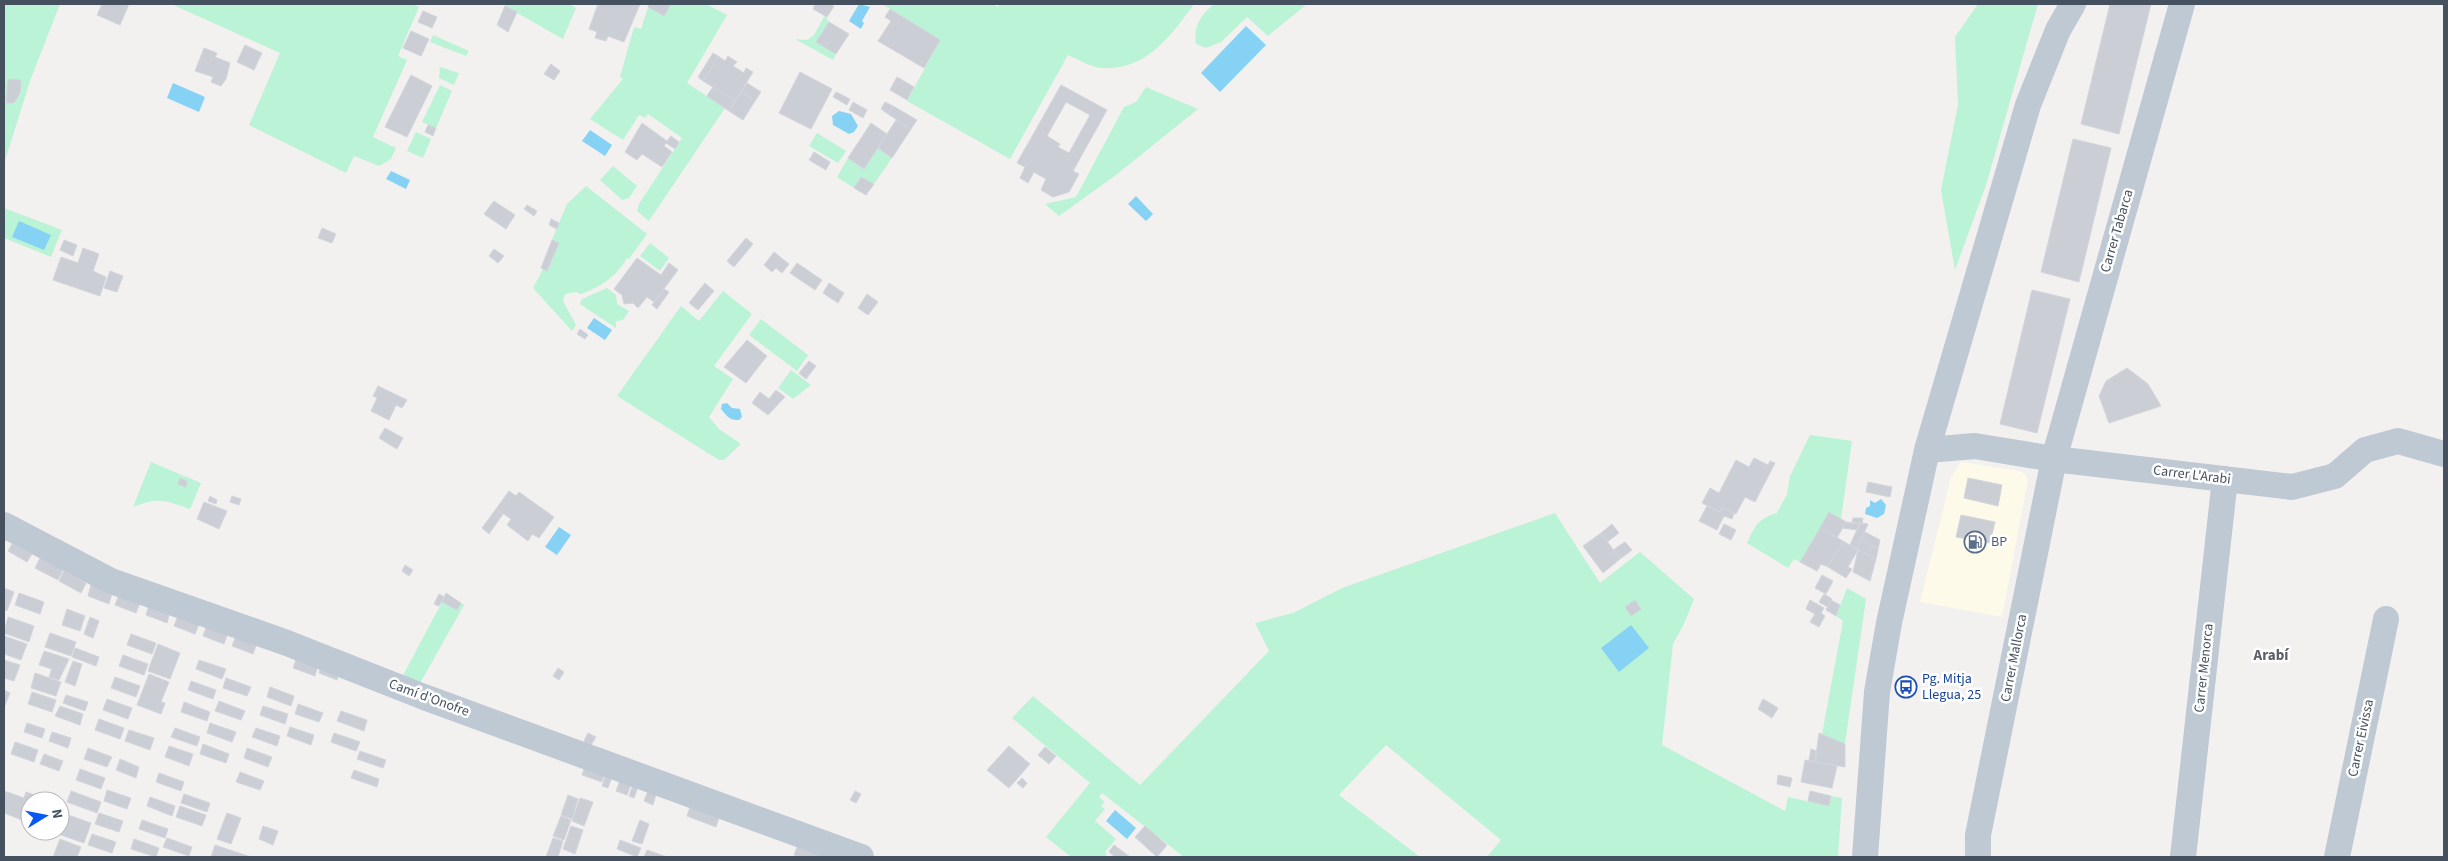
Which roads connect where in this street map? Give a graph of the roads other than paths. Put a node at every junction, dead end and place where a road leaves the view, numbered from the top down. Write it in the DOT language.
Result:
graph roads {
  1 [pos="2052,4"];
  2 [pos="2073,4"];
  3 [pos="2182,4"];
  4 [pos="2028,105"];
  5 [pos="1927,450"];
  6 [pos="2444,454"];
  7 [pos="2054,459"];
  8 [pos="2225,479"];
  9 [pos="4,525"];
  10 [pos="2386,619"];
  11 [pos="1872,748"];
  12 [pos="861,857"];
  13 [pos="1854,857"];
  14 [pos="1865,857"];
  15 [pos="1978,857"];
  16 [pos="2183,857"];
  17 [pos="2336,857"];
  1 -- 4 [label="street"];
  2 -- 4 [label="street"];
  3 -- 7 [label="street, Carrer Tabarca"];
  4 -- 5 [label="street"];
  5 -- 7 [label="street, Carrer L'Arabi"];
  5 -- 11 [label="street"];
  6 -- 8 [label="street, Carrer L'Arabi"];
  7 -- 8 [label="street, Carrer L'Arabi"];
  7 -- 15 [label="street, Carrer Mallorca"];
  8 -- 16 [label="street, Carrer Menorca"];
  9 -- 12 [label="street, Camí d'Onofre"];
  10 -- 17 [label="street, Carrer Eivissa"];
  11 -- 13 [label="street"];
  11 -- 14 [label="street"];
}
